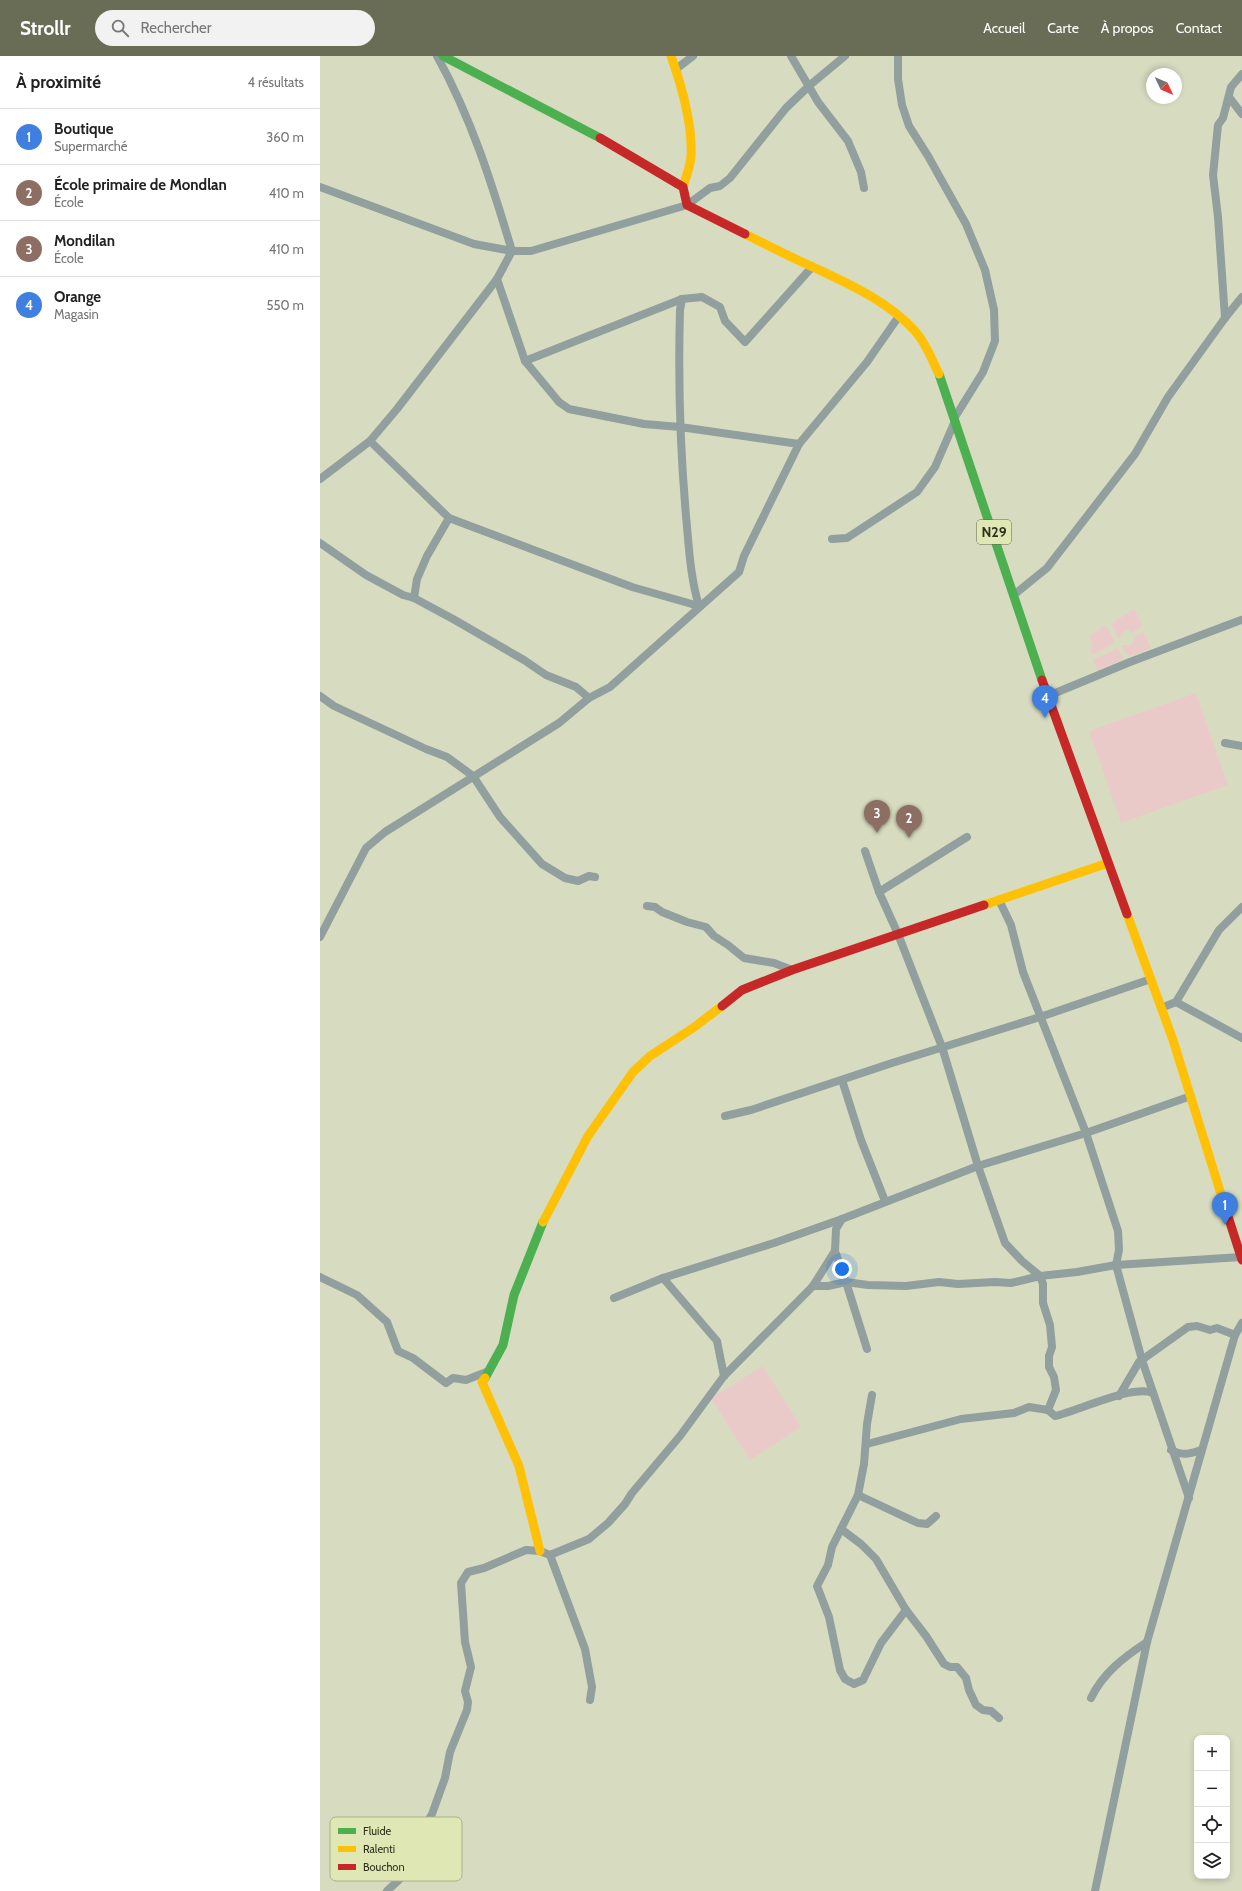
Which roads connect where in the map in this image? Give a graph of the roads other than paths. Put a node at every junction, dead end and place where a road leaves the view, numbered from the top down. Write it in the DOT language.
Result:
graph roads {
  1 [pos="437,56"];
  2 [pos="443,56"];
  3 [pos="671,56"];
  4 [pos="693,56"];
  5 [pos="791,56"];
  6 [pos="846,56"];
  7 [pos="898,56"];
  8 [pos="676,69"];
  9 [pos="1242,74"];
  10 [pos="810,85"];
  11 [pos="1229,97"];
  12 [pos="1242,114"];
  13 [pos="320,187"];
  14 [pos="682,187"];
  15 [pos="864,188"];
  16 [pos="687,205"];
  17 [pos="512,251"];
  18 [pos="812,266"];
  19 [pos="497,279"];
  20 [pos="1242,297"];
  21 [pos="682,299"];
  22 [pos="899,316"];
  23 [pos="1225,318"];
  24 [pos="525,361"];
  25 [pos="955,418"];
  26 [pos="680,427"];
  27 [pos="370,441"];
  28 [pos="799,444"];
  29 [pos="320,480"];
  30 [pos="449,518"];
  31 [pos="832,538"];
  32 [pos="320,543"];
  33 [pos="1015,594"];
  34 [pos="414,598"];
  35 [pos="699,606"];
  36 [pos="1241,620"];
  37 [pos="320,696"];
  38 [pos="1048,696"];
  39 [pos="589,698"];
  40 [pos="1225,743"];
  41 [pos="1242,746"];
  42 [pos="473,776"];
  43 [pos="967,837"];
  44 [pos="865,851"];
  45 [pos="1108,863"];
  46 [pos="595,876"];
  47 [pos="879,892"];
  48 [pos="999,900"];
  49 [pos="647,906"];
  50 [pos="1241,910"];
  51 [pos="898,934"];
  52 [pos="320,937"];
  53 [pos="792,970"];
  54 [pos="1151,979"];
  55 [pos="1176,1002"];
  56 [pos="1161,1008"];
  57 [pos="1040,1017"];
  58 [pos="1242,1038"];
  59 [pos="942,1047"];
  60 [pos="842,1080"];
  61 [pos="1191,1096"];
  62 [pos="725,1116"];
  63 [pos="1086,1133"];
  64 [pos="978,1166"];
  65 [pos="884,1201"];
  66 [pos="842,1219"];
  67 [pos="835,1250"];
  68 [pos="1241,1259"];
  69 [pos="1116,1265"];
  70 [pos="1040,1276"];
  71 [pos="320,1277"];
  72 [pos="663,1278"];
  73 [pos="846,1282"];
  74 [pos="813,1286"];
  75 [pos="614,1298"];
  76 [pos="1242,1323"];
  77 [pos="1235,1335"];
  78 [pos="867,1349"];
  79 [pos="1142,1360"];
  80 [pos="488,1371"];
  81 [pos="724,1376"];
  82 [pos="1153,1393"];
  83 [pos="872,1395"];
  84 [pos="1119,1396"];
  85 [pos="1048,1410"];
  86 [pos="867,1444"];
  87 [pos="1172,1450"];
  88 [pos="1201,1450"];
  89 [pos="858,1495"];
  90 [pos="1188,1498"];
  91 [pos="936,1516"];
  92 [pos="841,1529"];
  93 [pos="540,1551"];
  94 [pos="550,1554"];
  95 [pos="906,1610"];
  96 [pos="1146,1642"];
  97 [pos="1091,1698"];
  98 [pos="590,1700"];
  99 [pos="999,1718"];
  100 [pos="430,1817"];
  101 [pos="398,1881"];
  102 [pos="388,1891"];
  103 [pos="1095,1891"];
  1 -- 17 [label="street"];
  2 -- 14 [label="main road"];
  3 -- 8 [label="main road"];
  4 -- 8 [label="street"];
  5 -- 10 [label="street"];
  6 -- 10 [label="street"];
  7 -- 25 [label="street"];
  8 -- 14 [label="main road"];
  9 -- 11 [label="street"];
  10 -- 15 [label="street"];
  10 -- 16 [label="street"];
  11 -- 12 [label="street"];
  11 -- 23 [label="street"];
  13 -- 17 [label="street"];
  14 -- 16 [label="main road"];
  16 -- 17 [label="street"];
  16 -- 18 [label="main road, N29"];
  17 -- 19 [label="street"];
  18 -- 21 [label="street"];
  18 -- 22 [label="main road, N29"];
  19 -- 24 [label="street"];
  19 -- 27 [label="street"];
  20 -- 23 [label="street"];
  21 -- 24 [label="street"];
  21 -- 26 [label="street"];
  22 -- 25 [label="main road, N29"];
  22 -- 28 [label="street"];
  23 -- 33 [label="street"];
  24 -- 26 [label="street"];
  25 -- 31 [label="street"];
  25 -- 33 [label="main road, N29"];
  26 -- 28 [label="street"];
  26 -- 35 [label="street"];
  27 -- 29 [label="street"];
  27 -- 30 [label="street"];
  28 -- 35 [label="street"];
  30 -- 34 [label="street"];
  30 -- 35 [label="street"];
  32 -- 34 [label="street"];
  33 -- 38 [label="main road, N29"];
  34 -- 39 [label="street"];
  35 -- 39 [label="street"];
  36 -- 38 [label="street"];
  37 -- 42 [label="street"];
  38 -- 45 [label="main road, N29"];
  39 -- 42 [label="street"];
  40 -- 41 [label="street"];
  42 -- 46 [label="street"];
  42 -- 52 [label="street"];
  43 -- 47 [label="street"];
  44 -- 47 [label="street"];
  45 -- 48 [label="main road"];
  45 -- 54 [label="main road, N29"];
  47 -- 51 [label="street"];
  48 -- 51 [label="main road"];
  48 -- 57 [label="street"];
  49 -- 53 [label="street"];
  50 -- 55 [label="street"];
  51 -- 53 [label="main road"];
  51 -- 59 [label="street"];
  53 -- 80 [label="main road"];
  54 -- 56 [label="main road, N29"];
  54 -- 57 [label="street"];
  55 -- 56 [label="street"];
  55 -- 58 [label="street"];
  56 -- 61 [label="main road, N29"];
  57 -- 59 [label="street"];
  57 -- 63 [label="street"];
  59 -- 60 [label="street"];
  59 -- 64 [label="street"];
  60 -- 62 [label="street"];
  60 -- 65 [label="street"];
  61 -- 63 [label="street"];
  61 -- 68 [label="main road, N29"];
  63 -- 64 [label="street"];
  63 -- 69 [label="street"];
  64 -- 65 [label="street"];
  64 -- 70 [label="street"];
  65 -- 66 [label="street"];
  66 -- 67 [label="street"];
  66 -- 72 [label="street"];
  67 -- 73 [label="street"];
  67 -- 74 [label="street"];
  68 -- 69 [label="street"];
  69 -- 70 [label="street"];
  69 -- 79 [label="street"];
  70 -- 73 [label="street"];
  70 -- 85 [label="street"];
  71 -- 80 [label="street"];
  72 -- 75 [label="street"];
  72 -- 81 [label="street"];
  73 -- 74 [label="street"];
  73 -- 78 [label="street"];
  74 -- 81 [label="street"];
  76 -- 77 [label="street"];
  77 -- 79 [label="street"];
  77 -- 88 [label="street"];
  79 -- 82 [label="street"];
  79 -- 84 [label="street"];
  80 -- 93 [label="main road"];
  81 -- 94 [label="street"];
  82 -- 84 [label="street"];
  82 -- 87 [label="street"];
  83 -- 86 [label="street"];
  84 -- 85 [label="street"];
  85 -- 86 [label="street"];
  86 -- 89 [label="street"];
  87 -- 88 [label="street"];
  87 -- 90 [label="street"];
  88 -- 90 [label="street"];
  89 -- 91 [label="street"];
  89 -- 92 [label="street"];
  90 -- 96 [label="street"];
  92 -- 95 [label="street"];
  92 -- 95 [label="street"];
  93 -- 94 [label="street"];
  93 -- 100 [label="street"];
  94 -- 98 [label="street"];
  95 -- 99 [label="street"];
  96 -- 97 [label="street"];
  96 -- 103 [label="street"];
  101 -- 102 [label="street"];
}
